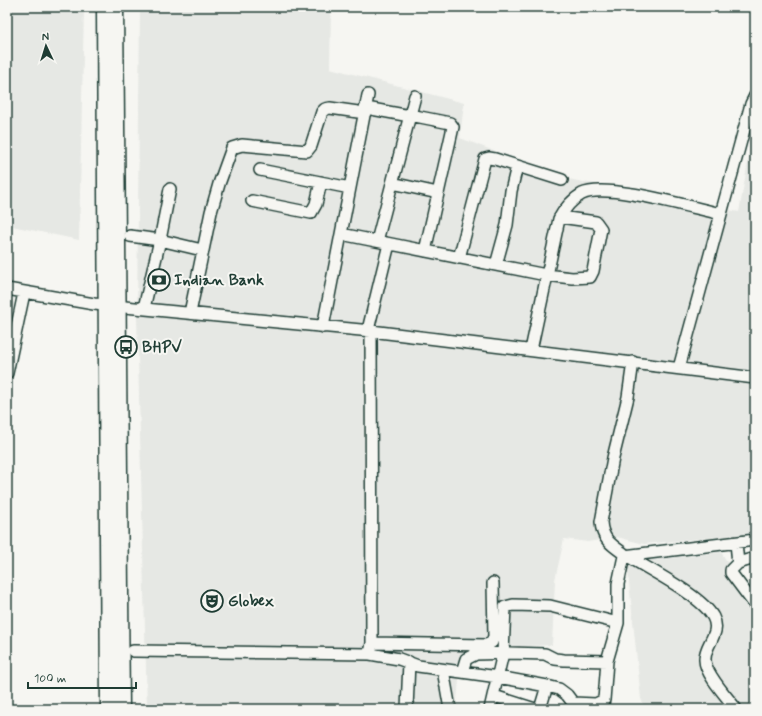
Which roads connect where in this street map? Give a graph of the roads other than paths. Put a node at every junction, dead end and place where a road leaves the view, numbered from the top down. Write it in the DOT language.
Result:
graph roads {
  1 [pos="104,7"];
  2 [pos="116,7"];
  3 [pos="368,95"];
  4 [pos="415,96"];
  5 [pos="755,96"];
  6 [pos="365,111"];
  7 [pos="410,115"];
  8 [pos="517,166"];
  9 [pos="260,170"];
  10 [pos="562,180"];
  11 [pos="321,182"];
  12 [pos="392,183"];
  13 [pos="350,188"];
  14 [pos="170,189"];
  15 [pos="438,193"];
  16 [pos="252,201"];
  17 [pos="721,214"];
  18 [pos="560,217"];
  19 [pos="341,234"];
  20 [pos="130,236"];
  21 [pos="160,240"];
  22 [pos="377,241"];
  23 [pos="389,244"];
  24 [pos="202,250"];
  25 [pos="425,251"];
  26 [pos="459,258"];
  27 [pos="496,265"];
  28 [pos="546,275"];
  29 [pos="7,290"];
  30 [pos="24,293"];
  31 [pos="112,306"];
  32 [pos="144,308"];
  33 [pos="190,313"];
  34 [pos="324,326"];
  35 [pos="369,331"];
  36 [pos="531,350"];
  37 [pos="633,362"];
  38 [pos="679,368"];
  39 [pos="7,373"];
  40 [pos="755,378"];
  41 [pos="755,540"];
  42 [pos="736,543"];
  43 [pos="625,555"];
  44 [pos="755,558"];
  45 [pos="738,563"];
  46 [pos="493,583"];
  47 [pos="755,605"];
  48 [pos="618,623"];
  49 [pos="371,649"];
  50 [pos="133,651"];
  51 [pos="503,653"];
  52 [pos="607,661"];
  53 [pos="409,662"];
  54 [pos="444,670"];
  55 [pos="462,672"];
  56 [pos="498,676"];
  57 [pos="548,686"];
  58 [pos="494,696"];
  59 [pos="573,706"];
  60 [pos="108,709"];
  61 [pos="122,709"];
  62 [pos="408,709"];
  63 [pos="450,709"];
  64 [pos="490,709"];
  65 [pos="535,709"];
  66 [pos="540,709"];
  67 [pos="736,709"];
  1 -- 31 [label="main road"];
  2 -- 31 [label="main road"];
  3 -- 6 [label="street"];
  4 -- 7 [label="street"];
  5 -- 17 [label="street"];
  6 -- 7 [label="street"];
  6 -- 13 [label="street"];
  6 -- 24 [label="street"];
  7 -- 12 [label="street"];
  7 -- 15 [label="street"];
  8 -- 10 [label="street"];
  8 -- 26 [label="street"];
  8 -- 27 [label="street"];
  9 -- 11 [label="street"];
  11 -- 13 [label="street"];
  11 -- 16 [label="street"];
  12 -- 15 [label="street"];
  12 -- 22 [label="street"];
  13 -- 19 [label="street"];
  14 -- 21 [label="street"];
  15 -- 25 [label="street"];
  17 -- 18 [label="street"];
  17 -- 38 [label="street"];
  18 -- 28 [label="street"];
  18 -- 28 [label="street"];
  19 -- 22 [label="street"];
  19 -- 34 [label="street"];
  20 -- 21 [label="street"];
  21 -- 24 [label="street"];
  21 -- 32 [label="street"];
  22 -- 23 [label="street"];
  23 -- 25 [label="street"];
  23 -- 35 [label="street"];
  24 -- 33 [label="street"];
  25 -- 26 [label="street"];
  26 -- 27 [label="street"];
  27 -- 28 [label="street"];
  28 -- 36 [label="street"];
  29 -- 30 [label="street"];
  30 -- 31 [label="street"];
  30 -- 39 [label="street"];
  31 -- 32 [label="street"];
  31 -- 60 [label="main road"];
  31 -- 61 [label="main road"];
  32 -- 33 [label="street"];
  33 -- 34 [label="street"];
  34 -- 35 [label="street"];
  35 -- 36 [label="street"];
  35 -- 49 [label="street"];
  36 -- 37 [label="street"];
  37 -- 38 [label="street"];
  37 -- 43 [label="street"];
  38 -- 40 [label="street"];
  41 -- 42 [label="street"];
  42 -- 43 [label="street"];
  42 -- 45 [label="street"];
  43 -- 48 [label="street"];
  43 -- 67 [label="street"];
  44 -- 45 [label="street"];
  45 -- 47 [label="street"];
  46 -- 49 [label="street"];
  48 -- 51 [label="street"];
  48 -- 52 [label="street"];
  49 -- 50 [label="street"];
  49 -- 53 [label="street"];
  51 -- 52 [label="street"];
  51 -- 55 [label="street"];
  51 -- 56 [label="street"];
  52 -- 59 [label="street"];
  53 -- 54 [label="street"];
  53 -- 62 [label="street"];
  54 -- 55 [label="street"];
  54 -- 63 [label="street"];
  55 -- 56 [label="street"];
  56 -- 57 [label="street"];
  56 -- 58 [label="street"];
  57 -- 59 [label="street"];
  57 -- 66 [label="street"];
  58 -- 64 [label="street"];
  58 -- 65 [label="street"];
}
